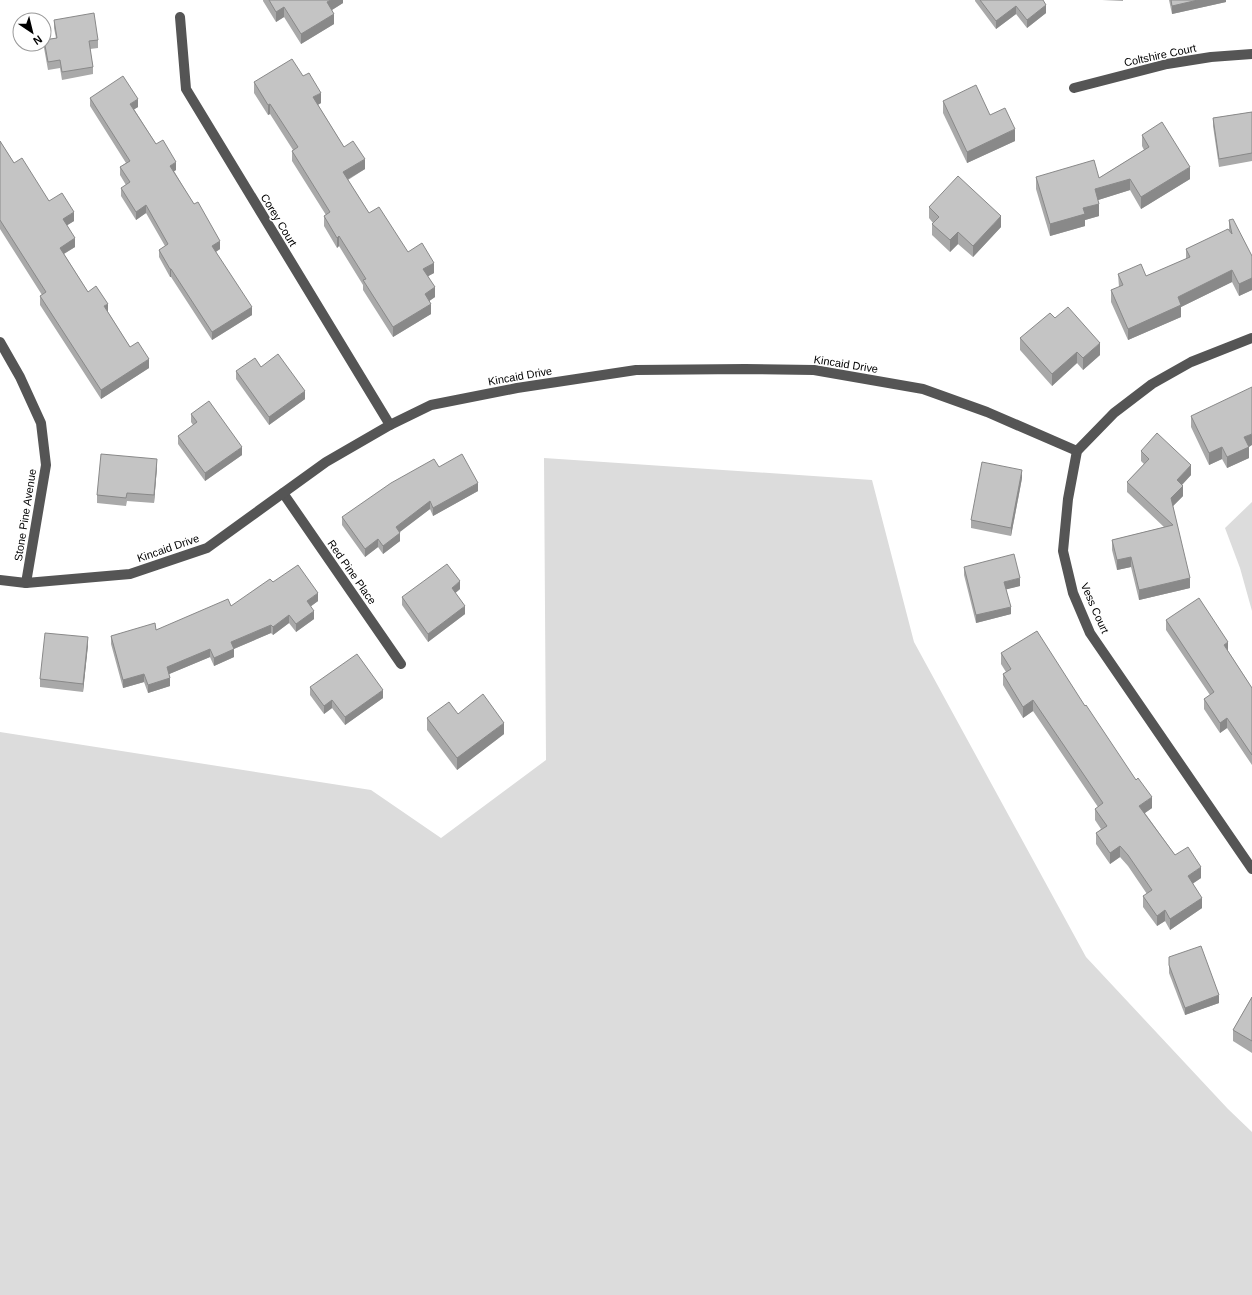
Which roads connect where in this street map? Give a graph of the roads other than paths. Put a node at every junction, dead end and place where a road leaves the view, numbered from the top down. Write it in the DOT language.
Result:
graph roads {
  1 [pos="180,16"];
  2 [pos="1252,54"];
  3 [pos="1074,88"];
  4 [pos="1252,338"];
  5 [pos="0,342"];
  6 [pos="390,425"];
  7 [pos="1077,451"];
  8 [pos="283,493"];
  9 [pos="0,580"];
  10 [pos="26,582"];
  11 [pos="401,664"];
  12 [pos="1252,869"];
  1 -- 6 [label="street, Corey Court"];
  2 -- 3 [label="street, Coltshire Court"];
  4 -- 7 [label="street"];
  5 -- 10 [label="street, Stone Pine Avenue"];
  6 -- 7 [label="street, Kincaid Drive"];
  6 -- 8 [label="street, Kincaid Drive"];
  7 -- 12 [label="street, Vess Court"];
  8 -- 10 [label="street, Kincaid Drive"];
  8 -- 11 [label="street, Red Pine Place"];
  9 -- 10 [label="street, Kincaid Drive"];
}
